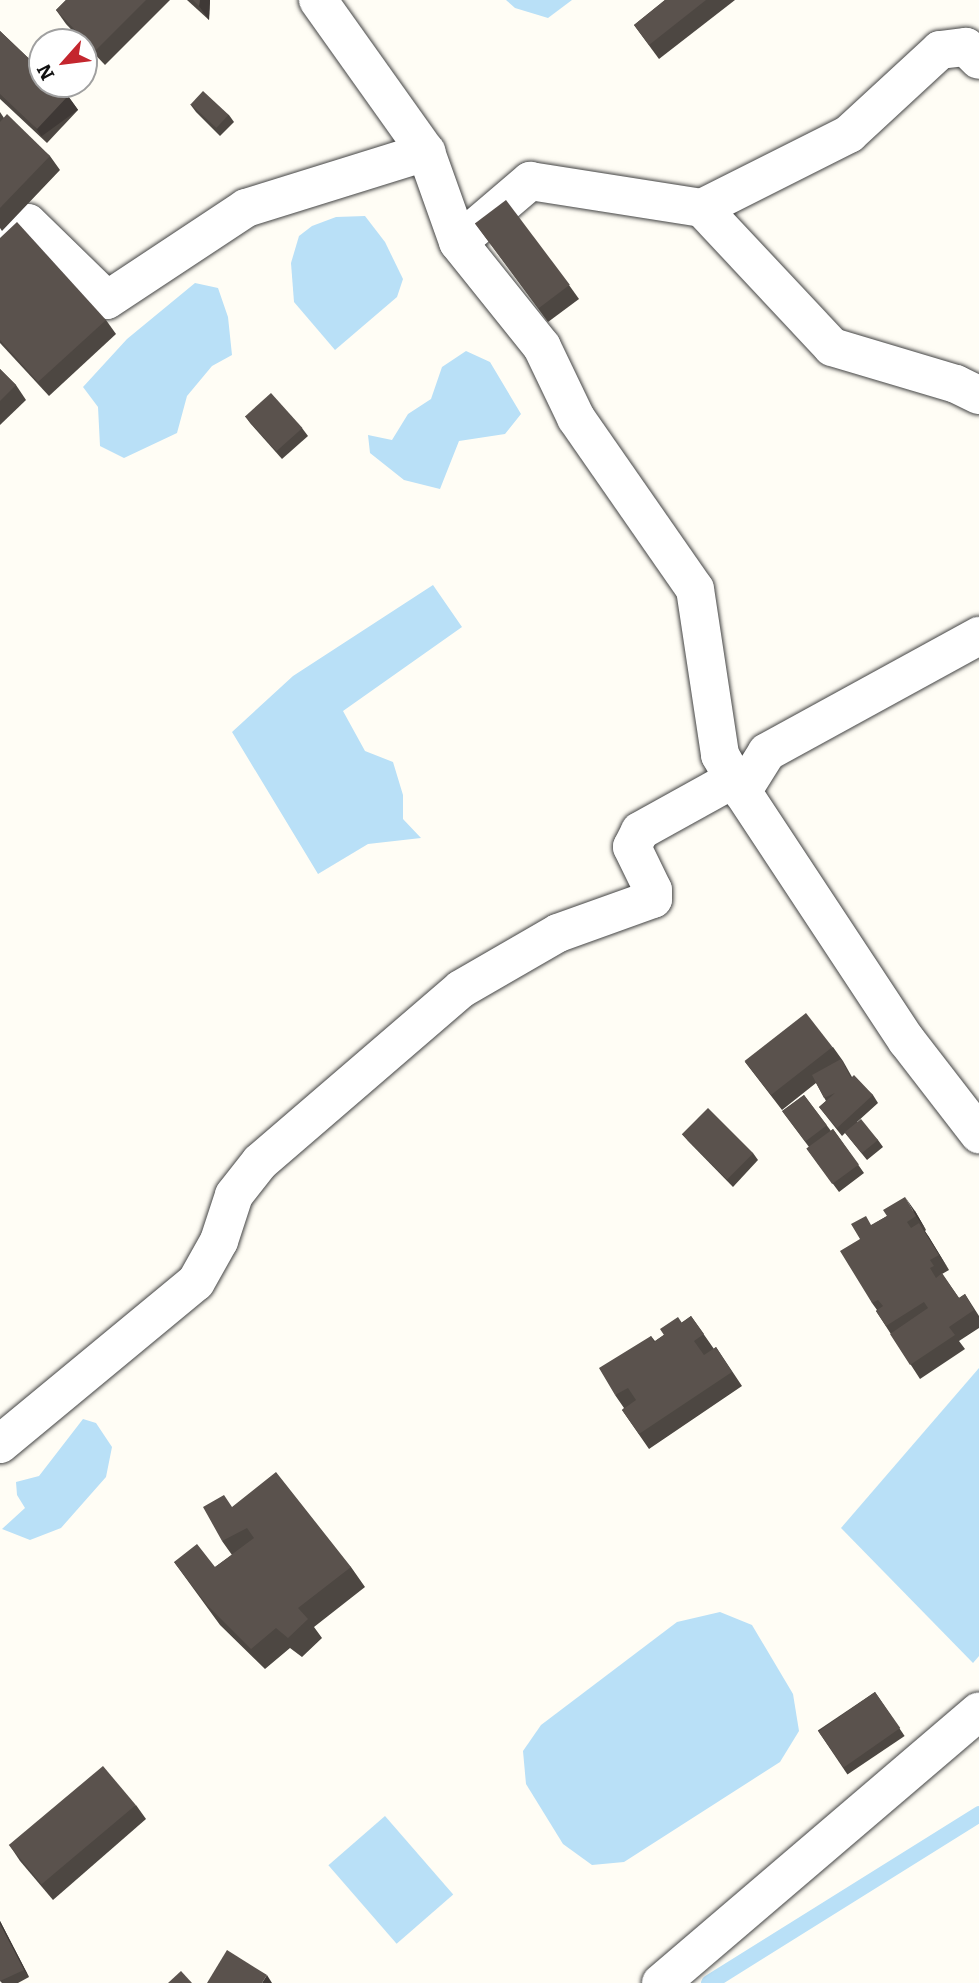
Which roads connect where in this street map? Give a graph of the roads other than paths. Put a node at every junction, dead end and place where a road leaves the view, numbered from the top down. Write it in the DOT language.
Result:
graph roads {
  1 [pos="318,0"];
  2 [pos="979,60"];
  3 [pos="426,152"];
  4 [pos="702,208"];
  5 [pos="458,242"];
  6 [pos="0,246"];
  7 [pos="979,395"];
  8 [pos="979,636"];
  9 [pos="738,785"];
  10 [pos="979,1134"];
  11 [pos="0,1444"];
  12 [pos="979,1711"];
  13 [pos="661,1983"];
  1 -- 3 [label="street"];
  2 -- 4 [label="street"];
  3 -- 5 [label="street"];
  3 -- 6 [label="street"];
  4 -- 5 [label="street"];
  4 -- 7 [label="street"];
  5 -- 9 [label="street"];
  8 -- 9 [label="street"];
  9 -- 10 [label="street"];
  9 -- 11 [label="street"];
  12 -- 13 [label="street"];
}
